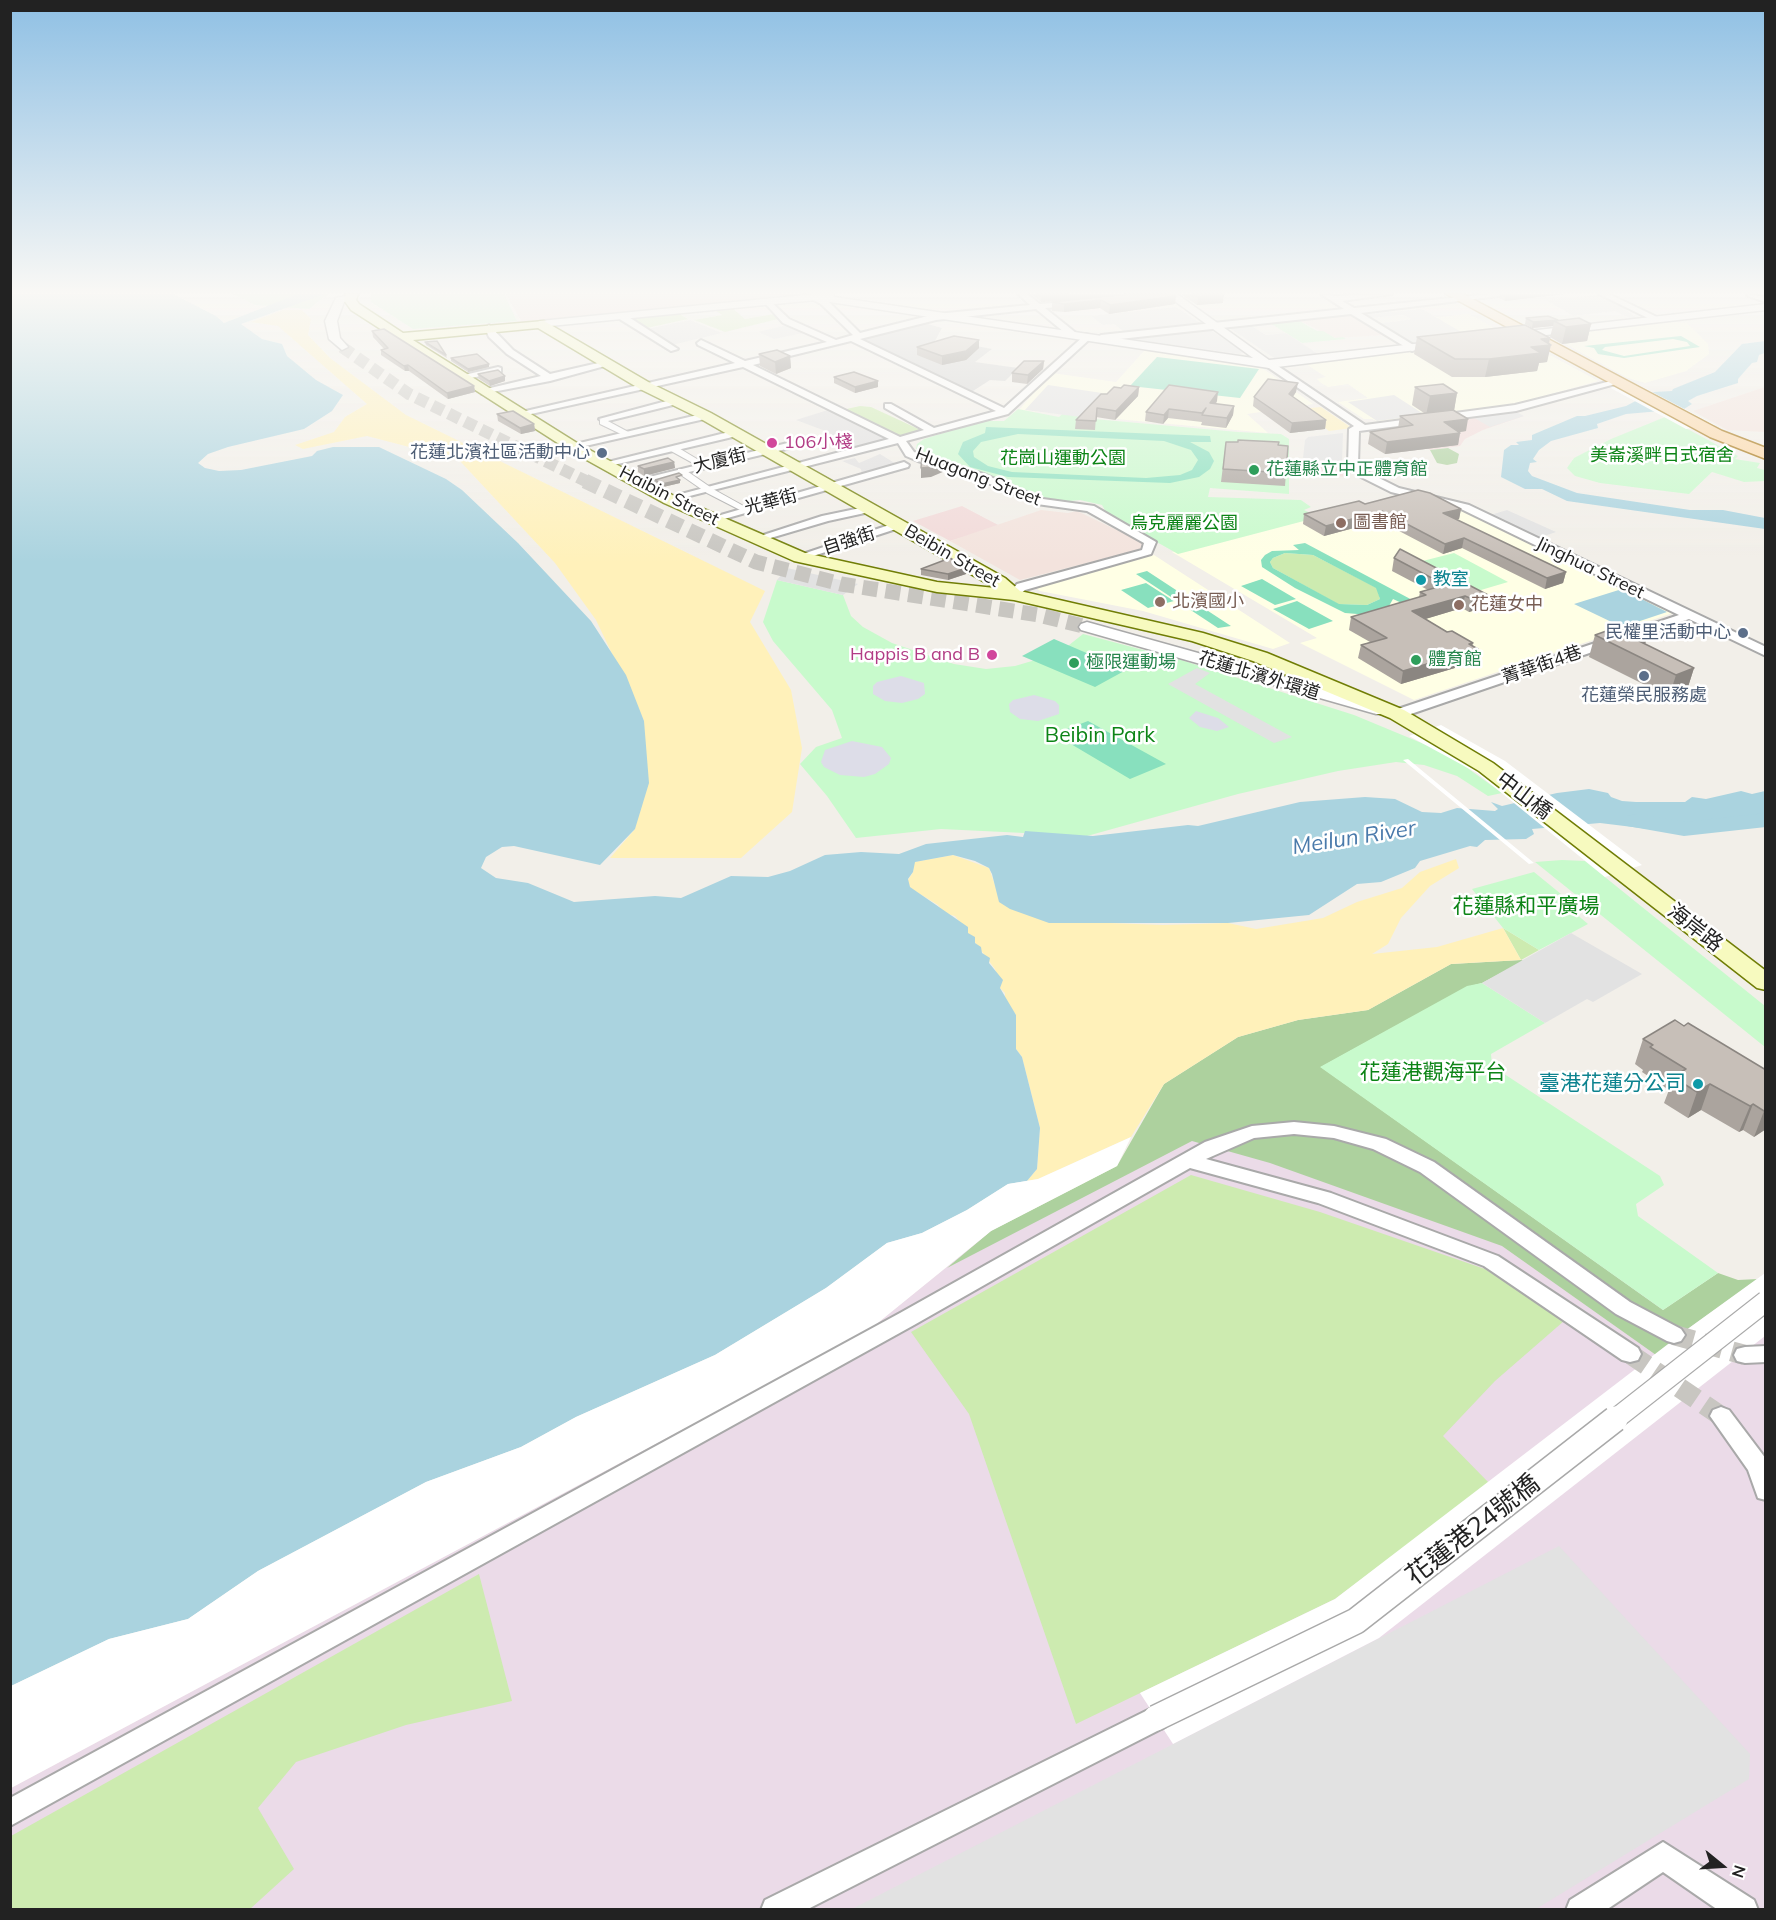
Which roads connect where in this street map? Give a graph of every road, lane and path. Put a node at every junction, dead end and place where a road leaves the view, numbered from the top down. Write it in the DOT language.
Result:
graph roads {
  1 [pos="472,384"];
  2 [pos="524,384"];
  3 [pos="641,384"];
  4 [pos="656,384"];
  5 [pos="785,384"];
  6 [pos="948,384"];
  7 [pos="1039,384"];
  8 [pos="1297,384"];
  9 [pos="1606,384"];
  10 [pos="1621,384"];
  11 [pos="645,386"];
  12 [pos="485,392"];
  13 [pos="674,402"];
  14 [pos="888,406"];
  15 [pos="1005,412"];
  16 [pos="522,413"];
  17 [pos="706,416"];
  18 [pos="603,420"];
  19 [pos="1362,428"];
  20 [pos="935,432"];
  21 [pos="736,433"];
  22 [pos="628,434"];
  23 [pos="812,440"];
  24 [pos="901,441"];
  25 [pos="876,445"];
  26 [pos="572,446"];
  27 [pos="674,448"];
  28 [pos="766,449"];
  29 [pos="1766,454"];
  30 [pos="605,464"];
  31 [pos="703,465"];
  32 [pos="794,468"];
  33 [pos="681,471"];
  34 [pos="638,481"];
  35 [pos="830,487"];
  36 [pos="711,491"];
  37 [pos="670,500"];
  38 [pos="746,508"];
  39 [pos="870,509"];
  40 [pos="713,519"];
  41 [pos="898,525"];
  42 [pos="758,538"];
  43 [pos="800,557"];
  44 [pos="1014,595"];
  45 [pos="1687,616"];
  46 [pos="1087,627"];
  47 [pos="1766,652"];
  48 [pos="1397,714"];
  49 [pos="1624,872"];
  50 [pos="1766,983"];
  51 [pos="1189,1161"];
  52 [pos="1766,1301"];
  53 [pos="1674,1335"];
  54 [pos="1630,1354"];
  55 [pos="1721,1416"];
  56 [pos="1762,1467"];
  57 [pos="1766,1491"];
  58 [pos="10,1813"];
  59 [pos="774,1910"];
  60 [pos="1580,1910"];
  61 [pos="1744,1910"];
  1 -- 12 [label="main road, Haibin Street"];
  2 -- 12 [label="street"];
  3 -- 11 [label="main road, Beibin Street"];
  4 -- 11 [label="street"];
  5 -- 24 [label="street"];
  6 -- 15 [label="street"];
  7 -- 15 [label="street"];
  8 -- 19 [label="street"];
  9 -- 19 [label="street"];
  10 -- 29 [label="main road"];
  11 -- 13 [label="main road, Beibin Street"];
  11 -- 16 [label="street"];
  12 -- 16 [label="main road, Haibin Street"];
  13 -- 17 [label="main road, Beibin Street"];
  13 -- 18 [label="street"];
  14 -- 20 [label="street"];
  15 -- 20 [label="street"];
  16 -- 26 [label="main road, Haibin Street"];
  17 -- 21 [label="main road, Beibin Street"];
  17 -- 22 [label="street"];
  18 -- 22 [label="street"];
  19 -- 45 [label="street, Jinghua Street"];
  20 -- 24 [label="street"];
  21 -- 27 [label="street"];
  21 -- 28 [label="main road, Beibin Street"];
  22 -- 26 [label="street"];
  23 -- 28 [label="street, 大廈街"];
  24 -- 25 [label="street"];
  24 -- 44 [label="street, Huagang Street"];
  25 -- 32 [label="street"];
  25 -- 35 [label="street, 光華街"];
  26 -- 30 [label="main road, Haibin Street"];
  27 -- 30 [label="street"];
  27 -- 31 [label="street"];
  28 -- 31 [label="street, 大廈街"];
  28 -- 32 [label="main road, Beibin Street"];
  30 -- 34 [label="main road, Haibin Street"];
  31 -- 33 [label="street, 大廈街"];
  32 -- 35 [label="main road, Beibin Street"];
  32 -- 36 [label="street"];
  33 -- 34 [label="street, 大廈街"];
  33 -- 36 [label="street"];
  34 -- 37 [label="main road, Haibin Street"];
  35 -- 38 [label="street, 光華街"];
  35 -- 39 [label="main road, Beibin Street"];
  36 -- 37 [label="street"];
  36 -- 38 [label="street"];
  37 -- 40 [label="main road, Haibin Street"];
  38 -- 40 [label="street, 光華街"];
  39 -- 41 [label="main road, Beibin Street"];
  39 -- 42 [label="street"];
  40 -- 42 [label="main road, Haibin Street"];
  41 -- 43 [label="street, 自強街"];
  41 -- 44 [label="main road, Beibin Street"];
  42 -- 43 [label="main road, Haibin Street"];
  43 -- 44 [label="main road, Haibin Street"];
  44 -- 48 [label="main road, Beibin Street"];
  45 -- 47 [label="street, Jinghua Street"];
  45 -- 48 [label="street, 菁華街4巷"];
  46 -- 48 [label="street, 花蓮北濱外環道"];
  48 -- 49 [label="main road, 中山橋"];
  49 -- 50 [label="main road, 海岸路"];
  51 -- 53 [label="street"];
  51 -- 54 [label="street"];
  51 -- 58 [label="street"];
  52 -- 59 [label="street, 花蓮港24號橋, bridge"];
  55 -- 56 [label="street"];
  56 -- 57 [label="street"];
  60 -- 61 [label="street"];
}
